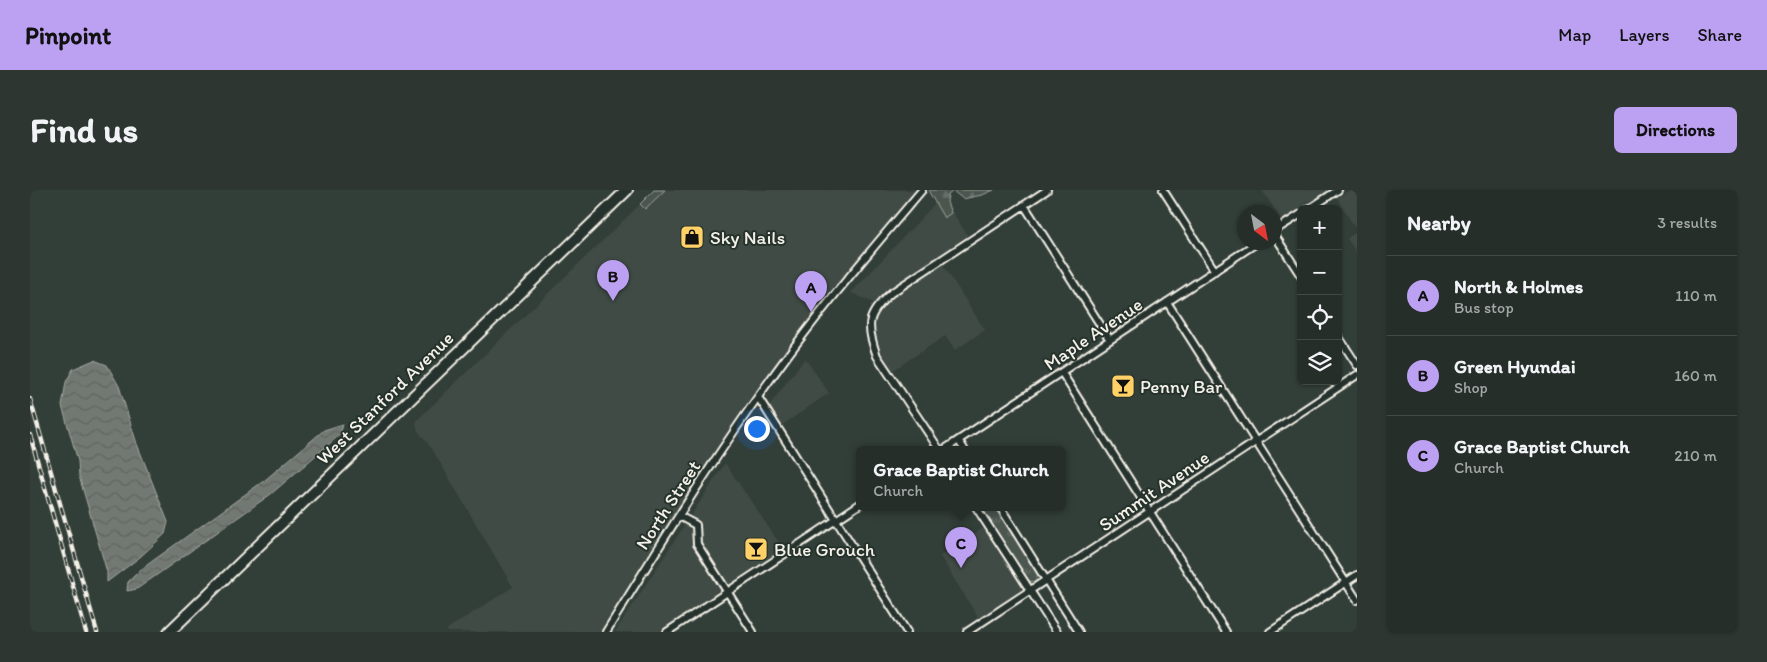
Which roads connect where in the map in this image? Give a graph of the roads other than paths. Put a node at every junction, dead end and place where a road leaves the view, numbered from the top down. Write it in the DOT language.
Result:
graph roads {
  1 [pos="627,190"];
  2 [pos="922,190"];
  3 [pos="1047,190"];
  4 [pos="1163,190"];
  5 [pos="1338,190"];
  6 [pos="1024,205"];
  7 [pos="1315,205"];
  8 [pos="1297,217"];
  9 [pos="1282,227"];
  10 [pos="1282,246"];
  11 [pos="1246,250"];
  12 [pos="1297,270"];
  13 [pos="1215,271"];
  14 [pos="1167,302"];
  15 [pos="1110,340"];
  16 [pos="1341,340"];
  17 [pos="1357,366"];
  18 [pos="1062,373"];
  19 [pos="1357,375"];
  20 [pos="758,396"];
  21 [pos="959,441"];
  22 [pos="1255,442"];
  23 [pos="937,446"];
  24 [pos="950,446"];
  25 [pos="962,446"];
  26 [pos="856,507"];
  27 [pos="979,511"];
  28 [pos="1003,511"];
  29 [pos="1149,513"];
  30 [pos="679,516"];
  31 [pos="836,520"];
  32 [pos="1357,575"];
  33 [pos="1046,580"];
  34 [pos="1345,583"];
  35 [pos="1030,590"];
  36 [pos="728,591"];
  37 [pos="1357,600"];
  38 [pos="169,632"];
  39 [pos="606,632"];
  40 [pos="667,632"];
  41 [pos="753,632"];
  42 [pos="907,632"];
  43 [pos="967,632"];
  44 [pos="1057,632"];
  45 [pos="1079,632"];
  46 [pos="1226,632"];
  47 [pos="1270,632"];
  1 -- 38 [label="main road, West Stanford Avenue"];
  2 -- 20 [label="street, North Street"];
  3 -- 6 [label="street"];
  4 -- 13 [label="street"];
  5 -- 7 [label="street"];
  6 -- 15 [label="street"];
  6 -- 23 [label="street"];
  8 -- 9 [label="street"];
  10 -- 12 [label="street"];
  11 -- 13 [label="street, Maple Avenue"];
  13 -- 14 [label="street, Maple Avenue"];
  14 -- 15 [label="street, Maple Avenue"];
  14 -- 22 [label="street"];
  15 -- 18 [label="street, Maple Avenue"];
  16 -- 17 [label="street"];
  18 -- 21 [label="street, Maple Avenue"];
  18 -- 29 [label="street"];
  19 -- 22 [label="street, Summit Avenue"];
  20 -- 30 [label="street, North Street"];
  20 -- 31 [label="street"];
  21 -- 24 [label="street, Maple Avenue"];
  21 -- 25 [label="street"];
  22 -- 29 [label="street, Summit Avenue"];
  22 -- 34 [label="street"];
  26 -- 31 [label="street"];
  27 -- 35 [label="street"];
  28 -- 33 [label="street"];
  29 -- 33 [label="street, Summit Avenue"];
  29 -- 46 [label="street"];
  30 -- 36 [label="street"];
  30 -- 39 [label="street, North Street"];
  31 -- 36 [label="street"];
  31 -- 42 [label="street"];
  32 -- 34 [label="street"];
  33 -- 35 [label="street, Summit Avenue"];
  33 -- 45 [label="street"];
  34 -- 37 [label="street"];
  34 -- 47 [label="street"];
  35 -- 43 [label="street, Summit Avenue"];
  35 -- 44 [label="street"];
  36 -- 40 [label="street"];
  36 -- 41 [label="street"];
}
